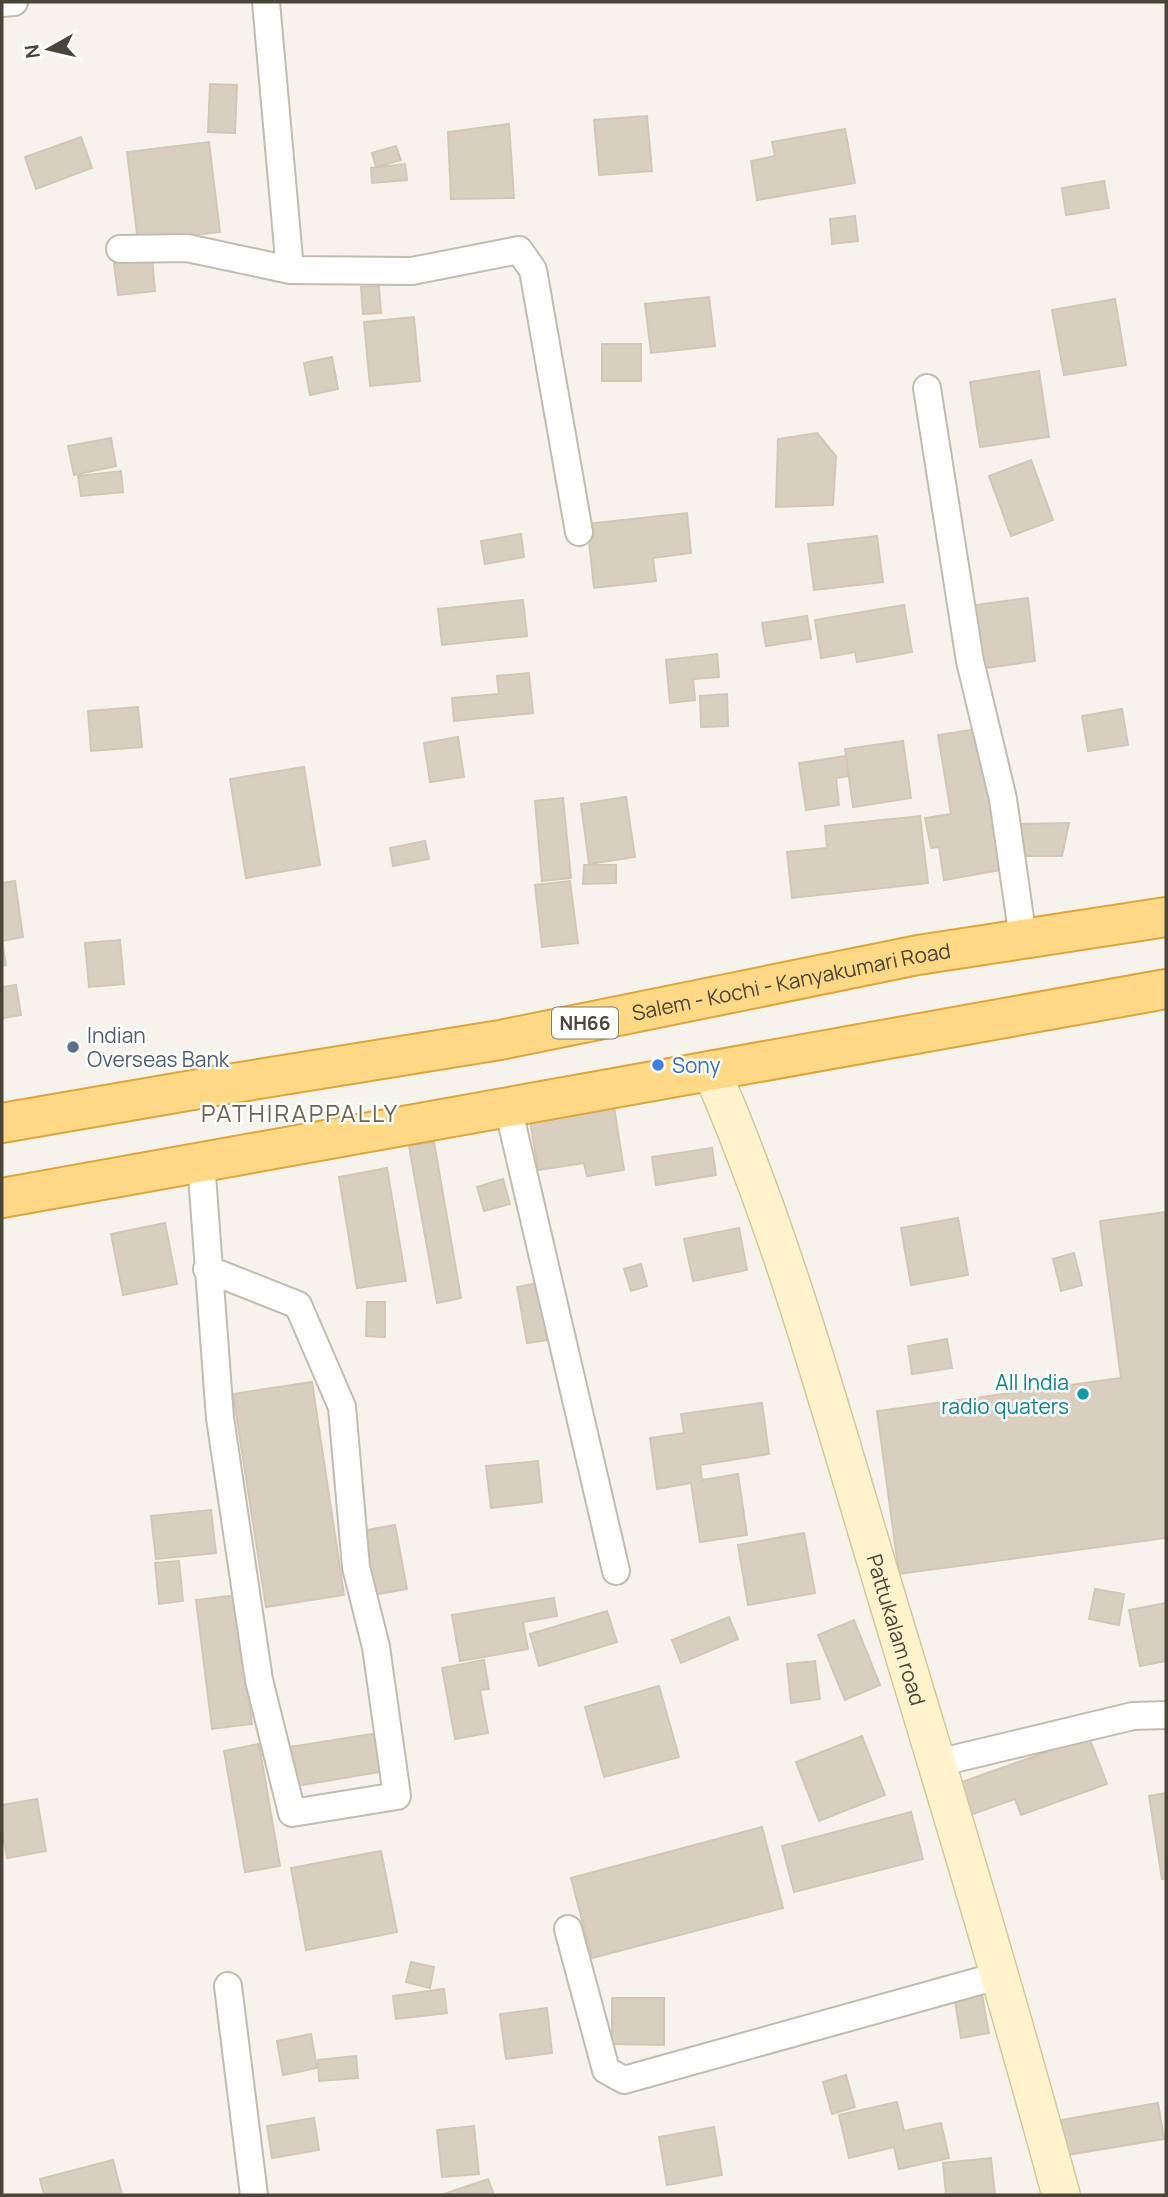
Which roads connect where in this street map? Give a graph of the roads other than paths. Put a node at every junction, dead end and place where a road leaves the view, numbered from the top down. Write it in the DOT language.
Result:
graph roads {
  1 [pos="14,2"];
  2 [pos="266,2"];
  3 [pos="2,3"];
  4 [pos="120,249"];
  5 [pos="290,271"];
  6 [pos="927,388"];
  7 [pos="579,532"];
  8 [pos="1166,917"];
  9 [pos="1023,939"];
  10 [pos="1166,989"];
  11 [pos="711,1070"];
  12 [pos="508,1107"];
  13 [pos="2,1123"];
  14 [pos="201,1162"];
  15 [pos="2,1198"];
  16 [pos="207,1269"];
  17 [pos="616,1571"];
  18 [pos="1166,1714"];
  19 [pos="937,1763"];
  20 [pos="568,1929"];
  21 [pos="1001,1975"];
  22 [pos="228,1986"];
  23 [pos="254,2195"];
  24 [pos="1060,2195"];
  1 -- 3 [label="street"];
  2 -- 5 [label="street"];
  4 -- 5 [label="street"];
  5 -- 7 [label="street"];
  6 -- 9 [label="street"];
  8 -- 9 [label="highway, Salem - Kochi - Kanyakumari Road / NH66"];
  9 -- 13 [label="highway, Salem - Kochi - Kanyakumari Road / NH66"];
  10 -- 11 [label="highway"];
  11 -- 12 [label="highway"];
  11 -- 19 [label="main road, Pattukalam road"];
  12 -- 14 [label="highway"];
  12 -- 17 [label="street"];
  14 -- 15 [label="highway"];
  14 -- 16 [label="street"];
  16 -- 16 [label="street"];
  18 -- 19 [label="street"];
  19 -- 21 [label="main road, Pattukalam road"];
  20 -- 21 [label="street"];
  21 -- 24 [label="main road, Pattukalam road"];
  22 -- 23 [label="street"];
}
